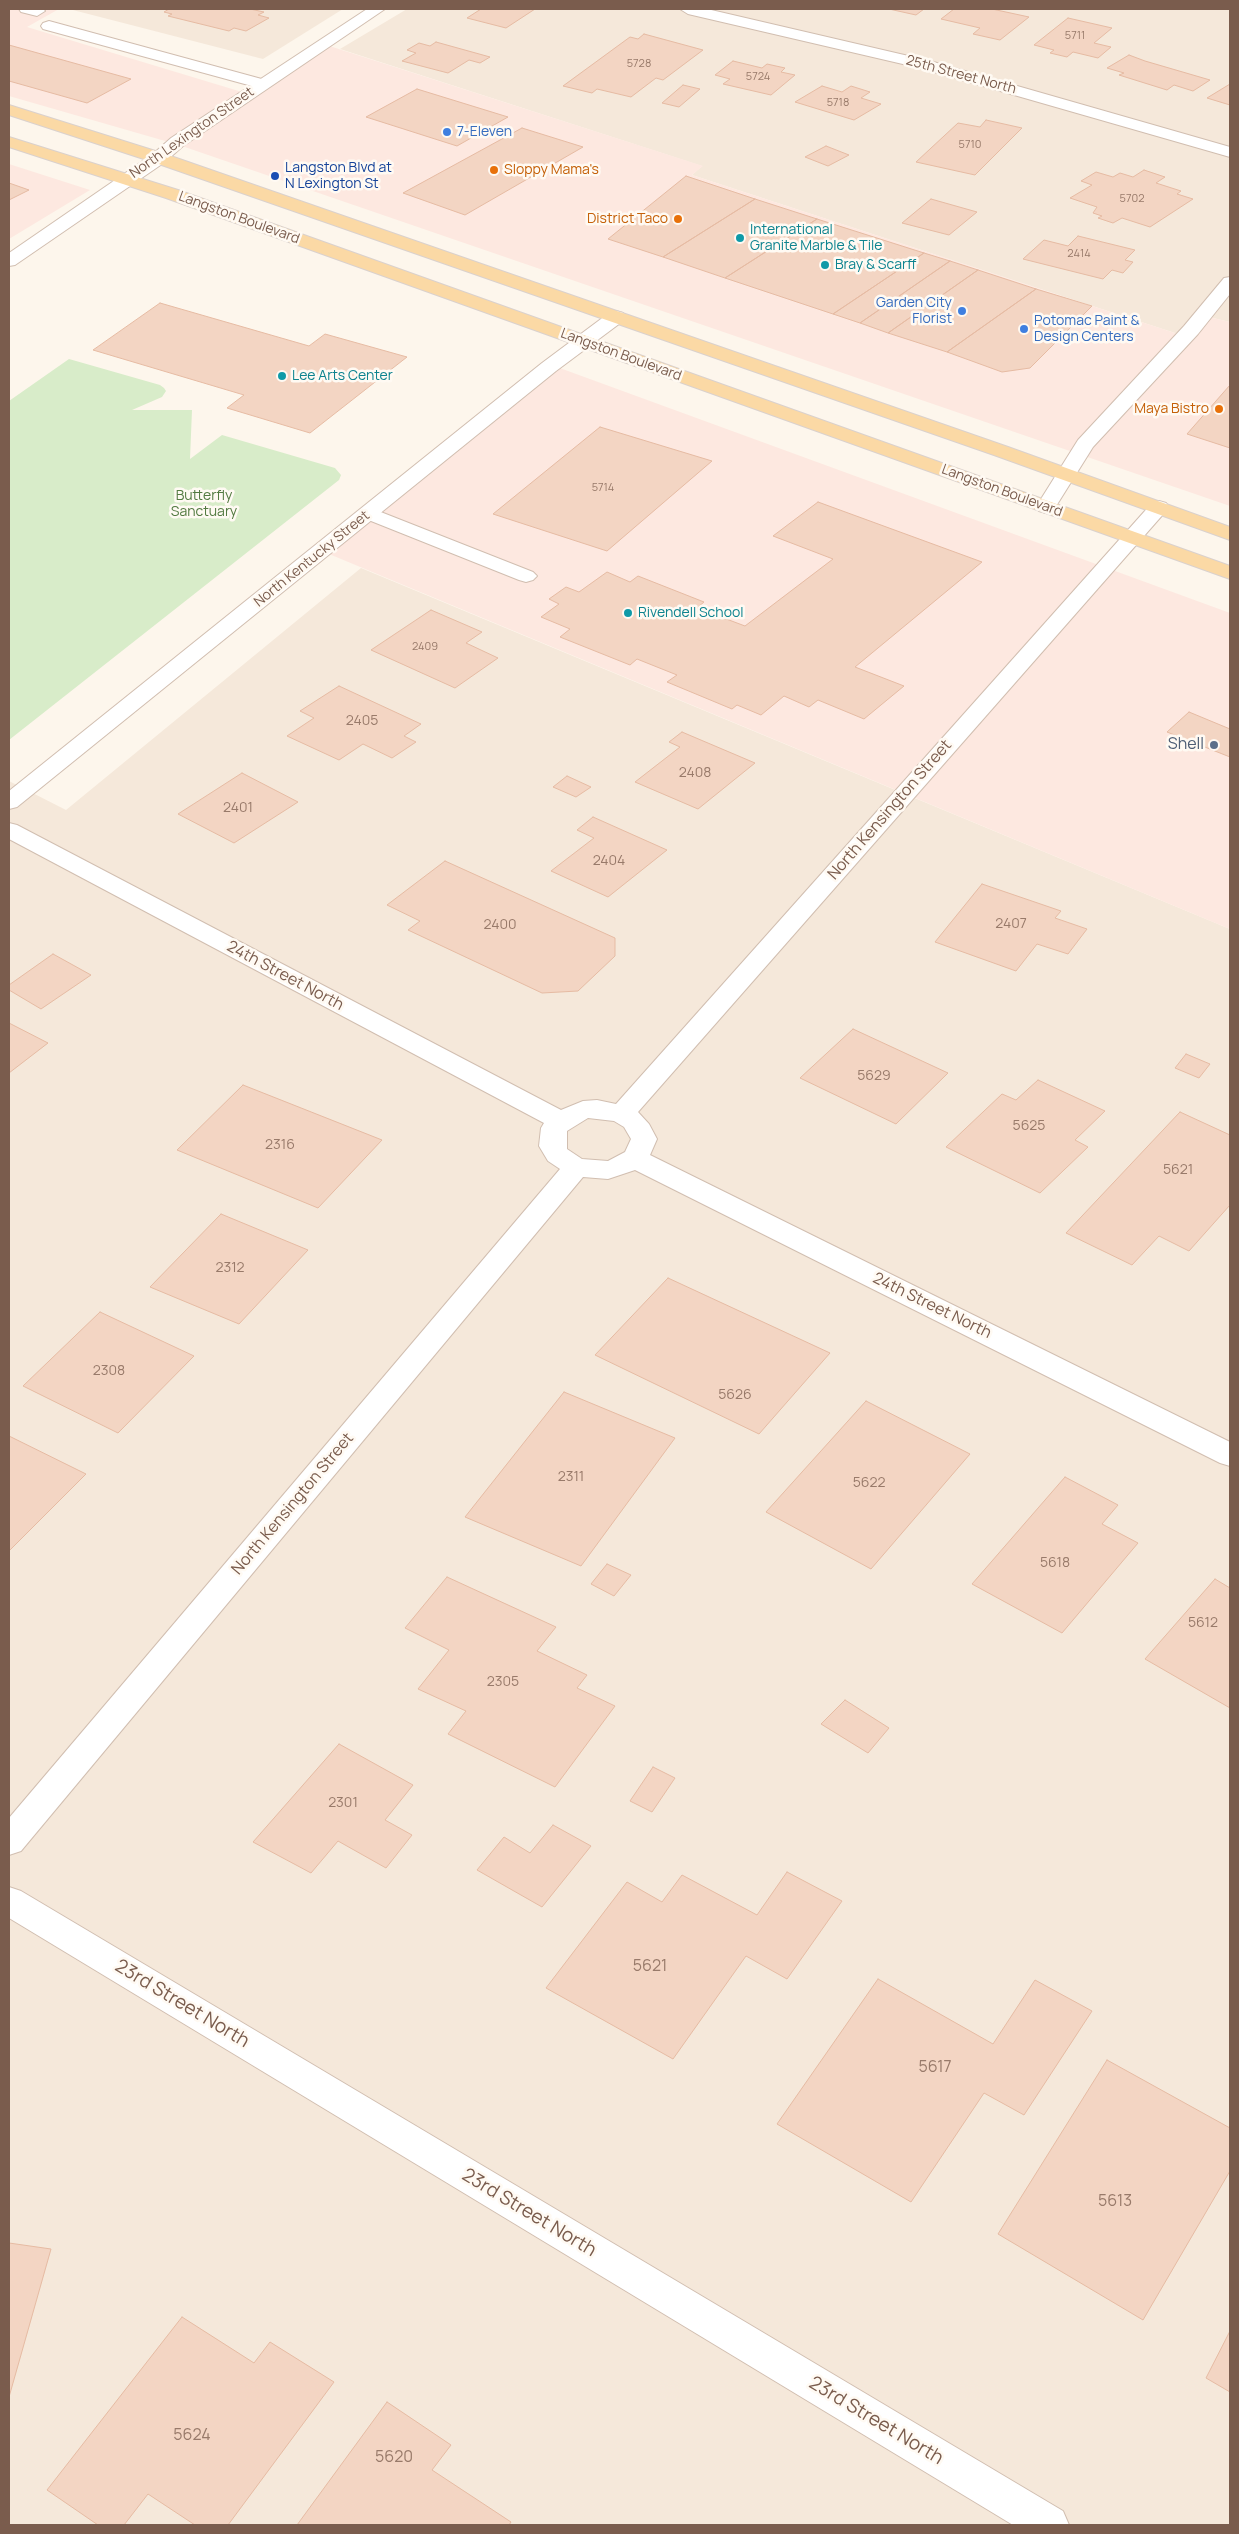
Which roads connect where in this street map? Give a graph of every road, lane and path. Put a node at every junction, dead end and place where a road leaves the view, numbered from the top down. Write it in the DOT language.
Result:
graph roads {
  1 [pos="377,9"];
  2 [pos="688,9"];
  3 [pos="49,26"];
  4 [pos="263,84"];
  5 [pos="11,112"];
  6 [pos="9,142"];
  7 [pos="1230,152"];
  8 [pos="159,158"];
  9 [pos="127,179"];
  10 [pos="11,258"];
  11 [pos="1230,282"];
  12 [pos="616,317"];
  13 [pos="582,341"];
  14 [pos="1066,474"];
  15 [pos="1046,507"];
  16 [pos="1159,507"];
  17 [pos="368,513"];
  18 [pos="1230,534"];
  19 [pos="1133,537"];
  20 [pos="1230,573"];
  21 [pos="526,576"];
  22 [pos="9,802"];
  23 [pos="9,830"];
  24 [pos="622,1114"];
  25 [pos="561,1120"];
  26 [pos="634,1158"];
  27 [pos="576,1167"];
  28 [pos="1230,1455"];
  29 [pos="9,1841"];
  30 [pos="9,1901"];
  31 [pos="1049,2525"];
  1 -- 4 [label="street, North Lexington Street"];
  2 -- 7 [label="street, 25th Street North"];
  3 -- 4 [label="street"];
  4 -- 8 [label="street, North Lexington Street"];
  5 -- 8 [label="main road, Langston Boulevard"];
  6 -- 9 [label="main road, Langston Boulevard"];
  8 -- 9 [label="street, North Lexington Street"];
  8 -- 12 [label="main road, Langston Boulevard"];
  9 -- 10 [label="street, North Lexington Street"];
  9 -- 13 [label="main road, Langston Boulevard"];
  11 -- 14 [label="street"];
  12 -- 13 [label="street, North Kentucky Street"];
  12 -- 14 [label="main road, Langston Boulevard"];
  13 -- 15 [label="main road, Langston Boulevard"];
  13 -- 17 [label="street, North Kentucky Street"];
  14 -- 15 [label="street"];
  14 -- 16 [label="main road, Langston Boulevard"];
  15 -- 19 [label="main road, Langston Boulevard"];
  16 -- 18 [label="main road, Langston Boulevard"];
  16 -- 19 [label="street, North Kensington Street"];
  17 -- 21 [label="street"];
  17 -- 22 [label="street, North Kentucky Street"];
  19 -- 20 [label="main road, Langston Boulevard"];
  19 -- 24 [label="street, North Kensington Street"];
  23 -- 25 [label="street, 24th Street North"];
  24 -- 25 [label="street"];
  24 -- 26 [label="street"];
  25 -- 27 [label="street"];
  26 -- 27 [label="street"];
  26 -- 28 [label="street, 24th Street North"];
  27 -- 29 [label="street, North Kensington Street"];
  30 -- 31 [label="street, 23rd Street North"];
}
